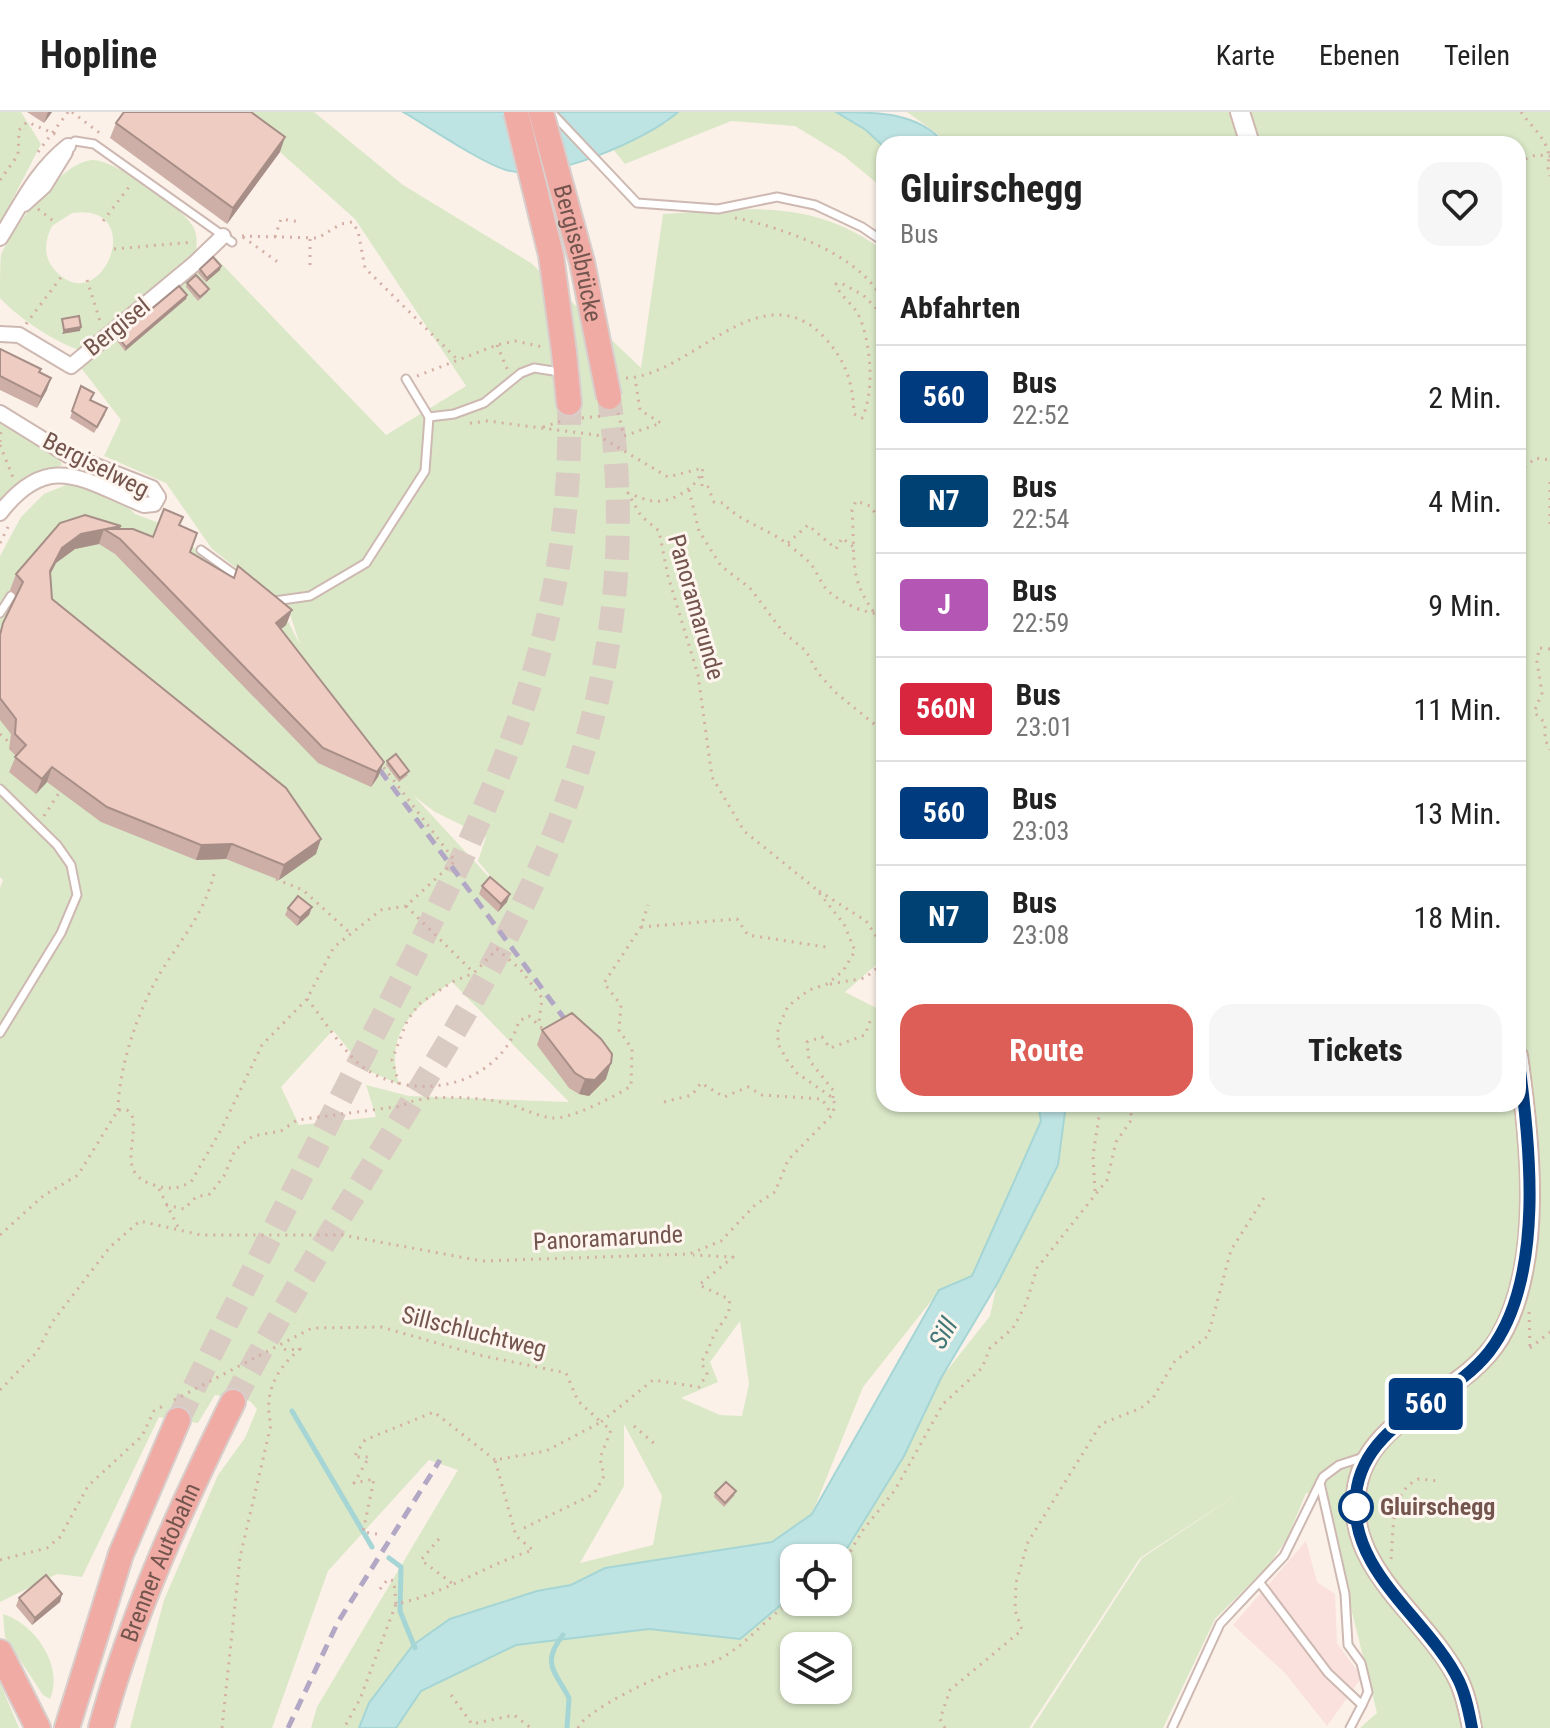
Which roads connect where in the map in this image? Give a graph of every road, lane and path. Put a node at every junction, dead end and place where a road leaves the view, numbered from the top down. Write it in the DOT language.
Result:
graph roads {
  1 [pos="68,112"];
  2 [pos="516,112"];
  3 [pos="541,112"];
  4 [pos="551,112"];
  5 [pos="1240,112"];
  6 [pos="1521,112"];
  7 [pos="52,134"];
  8 [pos="1248,136"];
  9 [pos="71,144"];
  10 [pos="1550,156"];
  11 [pos="35,158"];
  12 [pos="1526,159"];
  13 [pos="138,176"];
  14 [pos="1550,176"];
  15 [pos="0,180"];
  16 [pos="718,209"];
  17 [pos="40,211"];
  18 [pos="103,221"];
  19 [pos="300,222"];
  20 [pos="56,223"];
  21 [pos="275,237"];
  22 [pos="876,237"];
  23 [pos="0,238"];
  24 [pos="310,238"];
  25 [pos="224,239"];
  26 [pos="114,249"];
  27 [pos="279,263"];
  28 [pos="310,265"];
  29 [pos="62,276"];
  30 [pos="87,280"];
  31 [pos="876,291"];
  32 [pos="876,308"];
  33 [pos="0,334"];
  34 [pos="19,335"];
  35 [pos="105,337"];
  36 [pos="497,345"];
  37 [pos="565,363"];
  38 [pos="406,379"];
  39 [pos="504,389"];
  40 [pos="569,403"];
  41 [pos="610,409"];
  42 [pos="0,413"];
  43 [pos="429,417"];
  44 [pos="439,417"];
  45 [pos="540,428"];
  46 [pos="0,429"];
  47 [pos="0,444"];
  48 [pos="1550,460"];
  49 [pos="1526,466"];
  50 [pos="702,476"];
  51 [pos="1550,482"];
  52 [pos="19,490"];
  53 [pos="689,490"];
  54 [pos="0,513"];
  55 [pos="876,514"];
  56 [pos="1550,524"];
  57 [pos="787,544"];
  58 [pos="855,548"];
  59 [pos="201,550"];
  60 [pos="250,586"];
  61 [pos="262,595"];
  62 [pos="11,596"];
  63 [pos="0,613"];
  64 [pos="875,615"];
  65 [pos="1550,649"];
  66 [pos="876,725"];
  67 [pos="0,734"];
  68 [pos="10,743"];
  69 [pos="1550,750"];
  70 [pos="376,758"];
  71 [pos="0,789"];
  72 [pos="59,793"];
  73 [pos="37,826"];
  74 [pos="215,870"];
  75 [pos="267,875"];
  76 [pos="816,889"];
  77 [pos="648,905"];
  78 [pos="406,906"];
  79 [pos="641,927"];
  80 [pos="349,932"];
  81 [pos="876,936"];
  82 [pos="826,947"];
  83 [pos="876,969"];
  84 [pos="474,973"];
  85 [pos="827,984"];
  86 [pos="307,999"];
  87 [pos="870,1021"];
  88 [pos="539,1022"];
  89 [pos="0,1033"];
  90 [pos="550,1038"];
  91 [pos="399,1084"];
  92 [pos="833,1098"];
  93 [pos="664,1102"];
  94 [pos="118,1110"];
  95 [pos="1526,1110"];
  96 [pos="1100,1112"];
  97 [pos="1131,1112"];
  98 [pos="832,1115"];
  99 [pos="158,1186"];
  100 [pos="1095,1191"];
  101 [pos="1264,1198"];
  102 [pos="166,1205"];
  103 [pos="180,1231"];
  104 [pos="0,1235"];
  105 [pos="689,1254"];
  106 [pos="1550,1332"];
  107 [pos="279,1346"];
  108 [pos="1530,1348"];
  109 [pos="0,1390"];
  110 [pos="233,1402"];
  111 [pos="178,1420"];
  112 [pos="601,1422"];
  113 [pos="634,1426"];
  114 [pos="656,1445"];
  115 [pos="1367,1456"];
  116 [pos="495,1460"];
  117 [pos="1439,1481"];
  118 [pos="1320,1483"];
  119 [pos="524,1528"];
  120 [pos="377,1534"];
  121 [pos="439,1539"];
  122 [pos="852,1548"];
  123 [pos="0,1560"];
  124 [pos="1260,1583"];
  125 [pos="453,1584"];
  126 [pos="1388,1587"];
  127 [pos="380,1589"];
  128 [pos="399,1604"];
  129 [pos="780,1614"];
  130 [pos="0,1652"];
  131 [pos="451,1695"];
  132 [pos="1362,1705"];
  133 [pos="38,1728"];
  134 [pos="67,1728"];
  135 [pos="101,1728"];
  136 [pos="222,1728"];
  137 [pos="344,1728"];
  138 [pos="531,1728"];
  139 [pos="578,1728"];
  140 [pos="945,1728"];
  141 [pos="1172,1728"];
  142 [pos="1350,1728"];
  143 [pos="1472,1728"];
  1 -- 7 [label="path"];
  2 -- 37 [label="highway, Bergiselbrücke, bridge"];
  3 -- 41 [label="highway, Bergiselbrücke, bridge"];
  4 -- 16 [label="lane"];
  5 -- 8 [label="main road"];
  6 -- 10 [label="path"];
  7 -- 9 [label="path"];
  7 -- 11 [label="path"];
  7 -- 15 [label="path"];
  9 -- 13 [label="lane"];
  9 -- 23 [label="street"];
  10 -- 12 [label="path"];
  10 -- 14 [label="path"];
  13 -- 18 [label="path"];
  13 -- 25 [label="lane"];
  16 -- 22 [label="lane"];
  16 -- 31 [label="path"];
  17 -- 20 [label="path"];
  19 -- 21 [label="path"];
  21 -- 24 [label="path"];
  21 -- 27 [label="path"];
  24 -- 28 [label="path"];
  24 -- 38 [label="path"];
  25 -- 26 [label="path"];
  25 -- 35 [label="street, Bergisel"];
  29 -- 34 [label="path"];
  30 -- 35 [label="path"];
  32 -- 41 [label="path"];
  33 -- 34 [label="street, Bergisel"];
  34 -- 35 [label="street, Bergisel"];
  36 -- 39 [label="path"];
  37 -- 39 [label="lane"];
  37 -- 40 [label="highway"];
  38 -- 43 [label="lane"];
  39 -- 44 [label="lane"];
  41 -- 45 [label="path"];
  42 -- 52 [label="street, Bergiselweg"];
  43 -- 44 [label="lane"];
  43 -- 61 [label="lane"];
  44 -- 45 [label="path"];
  45 -- 50 [label="path"];
  46 -- 47 [label="path"];
  47 -- 52 [label="path"];
  48 -- 49 [label="path"];
  50 -- 53 [label="path"];
  50 -- 57 [label="path"];
  51 -- 56 [label="path"];
  52 -- 54 [label="street, Bergiselweg"];
  53 -- 66 [label="path"];
  53 -- 76 [label="path, Panoramarunde"];
  55 -- 58 [label="path"];
  57 -- 58 [label="path"];
  57 -- 64 [label="path"];
  58 -- 64 [label="path"];
  59 -- 60 [label="lane"];
  62 -- 63 [label="lane"];
  65 -- 69 [label="path"];
  67 -- 68 [label="path"];
  70 -- 78 [label="path"];
  71 -- 73 [label="lane"];
  72 -- 73 [label="path"];
  73 -- 89 [label="lane"];
  74 -- 94 [label="path"];
  75 -- 80 [label="path"];
  76 -- 81 [label="path"];
  76 -- 85 [label="path, Panoramarunde"];
  77 -- 79 [label="path"];
  78 -- 80 [label="path"];
  78 -- 84 [label="path"];
  79 -- 82 [label="path"];
  79 -- 102 [label="path"];
  80 -- 86 [label="path"];
  83 -- 85 [label="path"];
  84 -- 88 [label="path"];
  84 -- 91 [label="path"];
  85 -- 92 [label="path, Panoramarunde"];
  86 -- 91 [label="path"];
  86 -- 99 [label="path"];
  87 -- 92 [label="path"];
  88 -- 90 [label="path"];
  88 -- 91 [label="path"];
  92 -- 98 [label="path"];
  93 -- 98 [label="path"];
  94 -- 99 [label="path"];
  94 -- 104 [label="path"];
  95 -- 115 [label="main road"];
  96 -- 100 [label="path"];
  97 -- 100 [label="path"];
  98 -- 105 [label="path, Panoramarunde"];
  99 -- 102 [label="path"];
  100 -- 122 [label="path"];
  101 -- 140 [label="path"];
  102 -- 103 [label="path"];
  103 -- 105 [label="path, Panoramarunde"];
  103 -- 109 [label="path, Panoramarunde"];
  105 -- 112 [label="path"];
  106 -- 108 [label="path"];
  107 -- 112 [label="path, Sillschluchtweg"];
  107 -- 123 [label="path, Sillschluchtweg"];
  107 -- 136 [label="path"];
  110 -- 135 [label="highway, Brenner Autobahn"];
  111 -- 134 [label="highway, Brenner Autobahn"];
  112 -- 116 [label="path"];
  112 -- 119 [label="path"];
  113 -- 114 [label="path"];
  115 -- 118 [label="lane"];
  115 -- 126 [label="main road"];
  116 -- 120 [label="path"];
  116 -- 125 [label="path"];
  117 -- 126 [label="path"];
  118 -- 124 [label="lane"];
  118 -- 132 [label="lane"];
  121 -- 125 [label="path"];
  124 -- 132 [label="lane"];
  124 -- 141 [label="lane"];
  125 -- 128 [label="path"];
  126 -- 143 [label="main road"];
  127 -- 128 [label="path"];
  128 -- 137 [label="path"];
  129 -- 139 [label="path"];
  130 -- 133 [label="highway"];
  131 -- 138 [label="path"];
  132 -- 142 [label="lane"];
}
